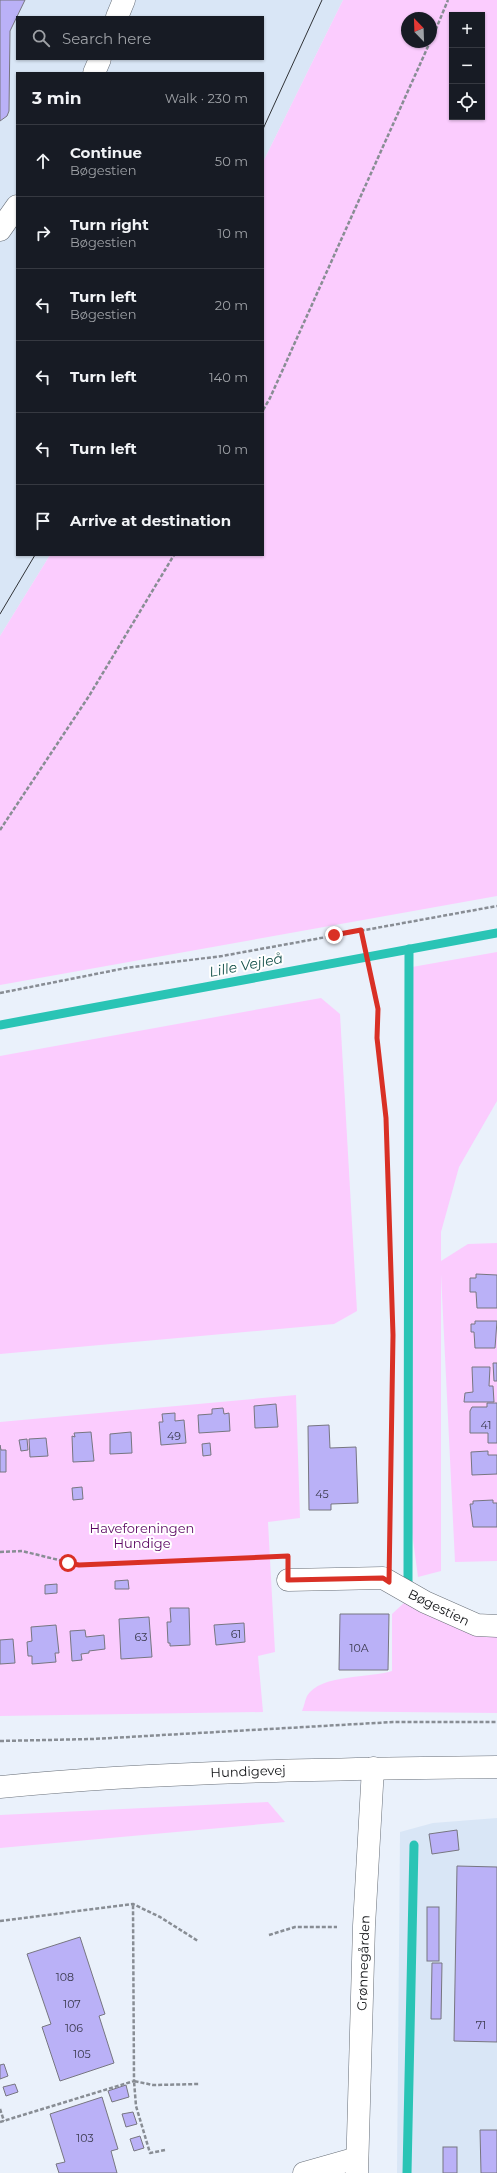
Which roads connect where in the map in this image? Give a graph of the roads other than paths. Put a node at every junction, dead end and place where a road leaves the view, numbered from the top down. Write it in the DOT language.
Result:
graph roads {
  1 [pos="124,0"];
  2 [pos="117,16"];
  3 [pos="100,60"];
  4 [pos="94,72"];
  5 [pos="16,207"];
  6 [pos="0,229"];
  7 [pos="288,1580"];
  8 [pos="497,1626"];
  9 [pos="497,1767"];
  10 [pos="373,1768"];
  11 [pos="0,1787"];
  12 [pos="356,2166"];
  13 [pos="304,2173"];
  1 -- 2 [label="street"];
  3 -- 4 [label="street"];
  5 -- 6 [label="street"];
  7 -- 8 [label="street, Bøgestien"];
  9 -- 10 [label="street, Hundigevej"];
  10 -- 11 [label="street, Hundigevej"];
  10 -- 12 [label="street, Grønnegården"];
  12 -- 13 [label="street, Grønnegården"];
}
